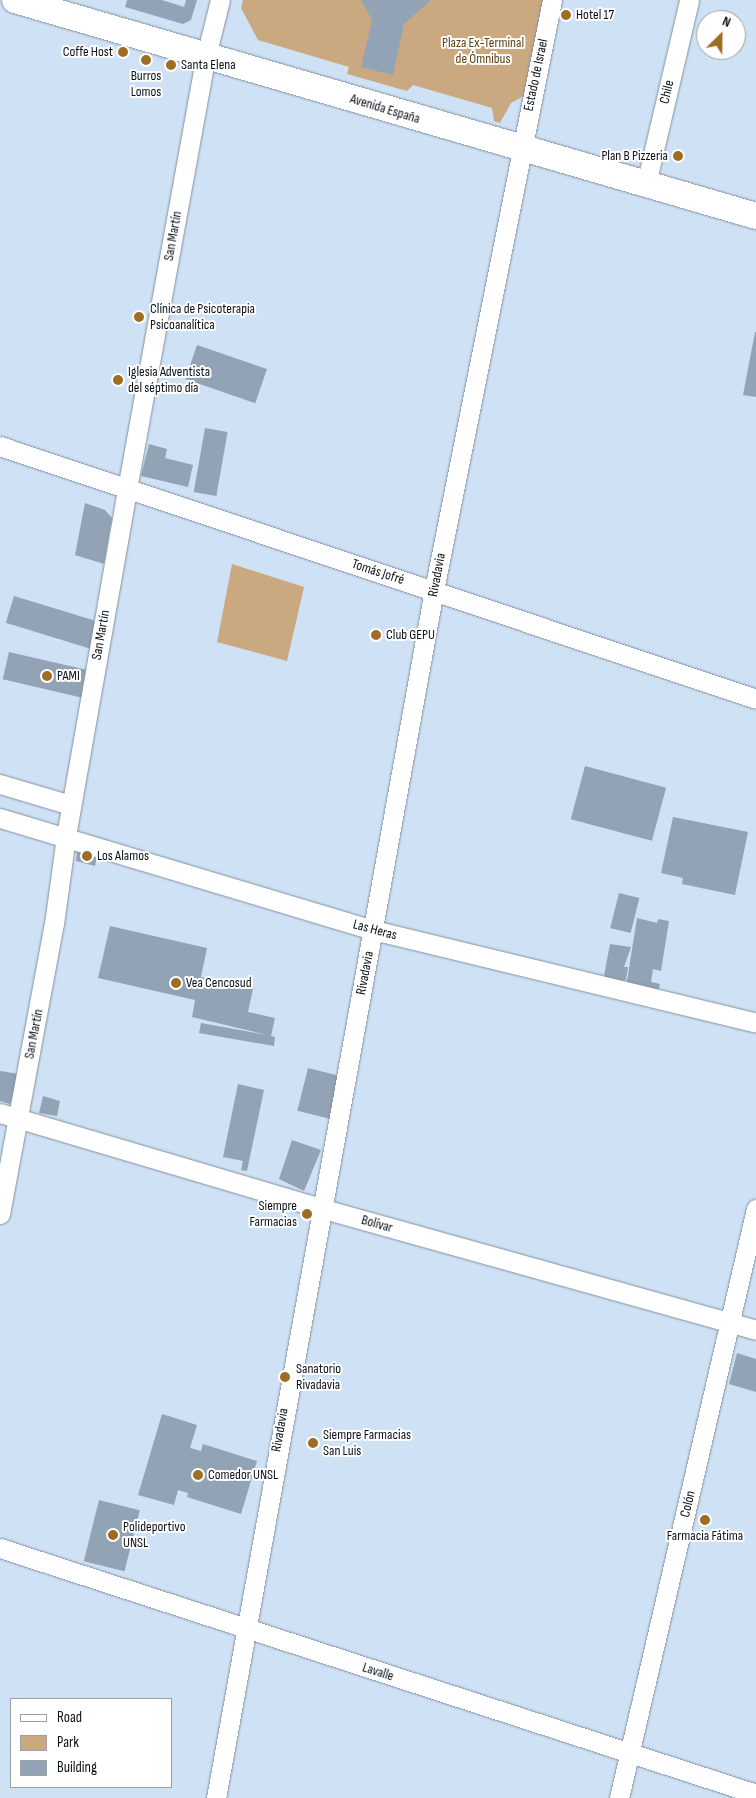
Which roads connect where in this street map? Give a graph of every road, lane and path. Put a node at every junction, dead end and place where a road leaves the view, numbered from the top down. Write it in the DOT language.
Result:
graph roads {
  1 [pos="15,0"];
  2 [pos="220,0"];
  3 [pos="552,0"];
  4 [pos="689,0"];
  5 [pos="206,56"];
  6 [pos="519,149"];
  7 [pos="646,184"];
  8 [pos="756,216"];
  9 [pos="0,446"];
  10 [pos="127,488"];
  11 [pos="434,590"];
  12 [pos="756,699"];
  13 [pos="0,784"];
  14 [pos="71,805"];
  15 [pos="0,818"];
  16 [pos="66,836"];
  17 [pos="373,930"];
  18 [pos="756,1023"];
  19 [pos="9,1116"];
  20 [pos="320,1208"];
  21 [pos="756,1209"];
  22 [pos="0,1214"];
  23 [pos="731,1323"];
  24 [pos="756,1330"];
  25 [pos="0,1548"];
  26 [pos="245,1628"];
  27 [pos="630,1755"];
  28 [pos="756,1794"];
  29 [pos="216,1798"];
  30 [pos="619,1798"];
  1 -- 5 [label="main road, Avenida España"];
  2 -- 5 [label="street, San Martín"];
  3 -- 6 [label="street, Estado de Israel"];
  4 -- 7 [label="street, Chile"];
  5 -- 6 [label="main road, Avenida España"];
  5 -- 10 [label="street, San Martín"];
  6 -- 7 [label="main road, Avenida España"];
  6 -- 11 [label="street, Rivadavia"];
  7 -- 8 [label="main road, Avenida España"];
  9 -- 10 [label="street, Tomás Jofré"];
  10 -- 11 [label="street, Tomás Jofré"];
  10 -- 14 [label="street, San Martín"];
  11 -- 12 [label="street, Tomás Jofré"];
  11 -- 17 [label="street, Rivadavia"];
  13 -- 14 [label="street"];
  14 -- 16 [label="street, San Martín"];
  15 -- 16 [label="street, Las Heras"];
  16 -- 17 [label="street, Las Heras"];
  16 -- 19 [label="street, San Martín"];
  17 -- 18 [label="street, Las Heras"];
  17 -- 20 [label="street, Rivadavia"];
  19 -- 20 [label="street, Bolívar"];
  19 -- 22 [label="street, San Martín"];
  20 -- 23 [label="street, Bolívar"];
  20 -- 26 [label="street, Rivadavia"];
  21 -- 23 [label="street, Colón"];
  23 -- 24 [label="street, Bolívar"];
  23 -- 27 [label="street, Colón"];
  25 -- 26 [label="street, Lavalle"];
  26 -- 27 [label="street, Lavalle"];
  26 -- 29 [label="street, Rivadavia"];
  27 -- 28 [label="street, Lavalle"];
  27 -- 30 [label="street, Colón"];
}
